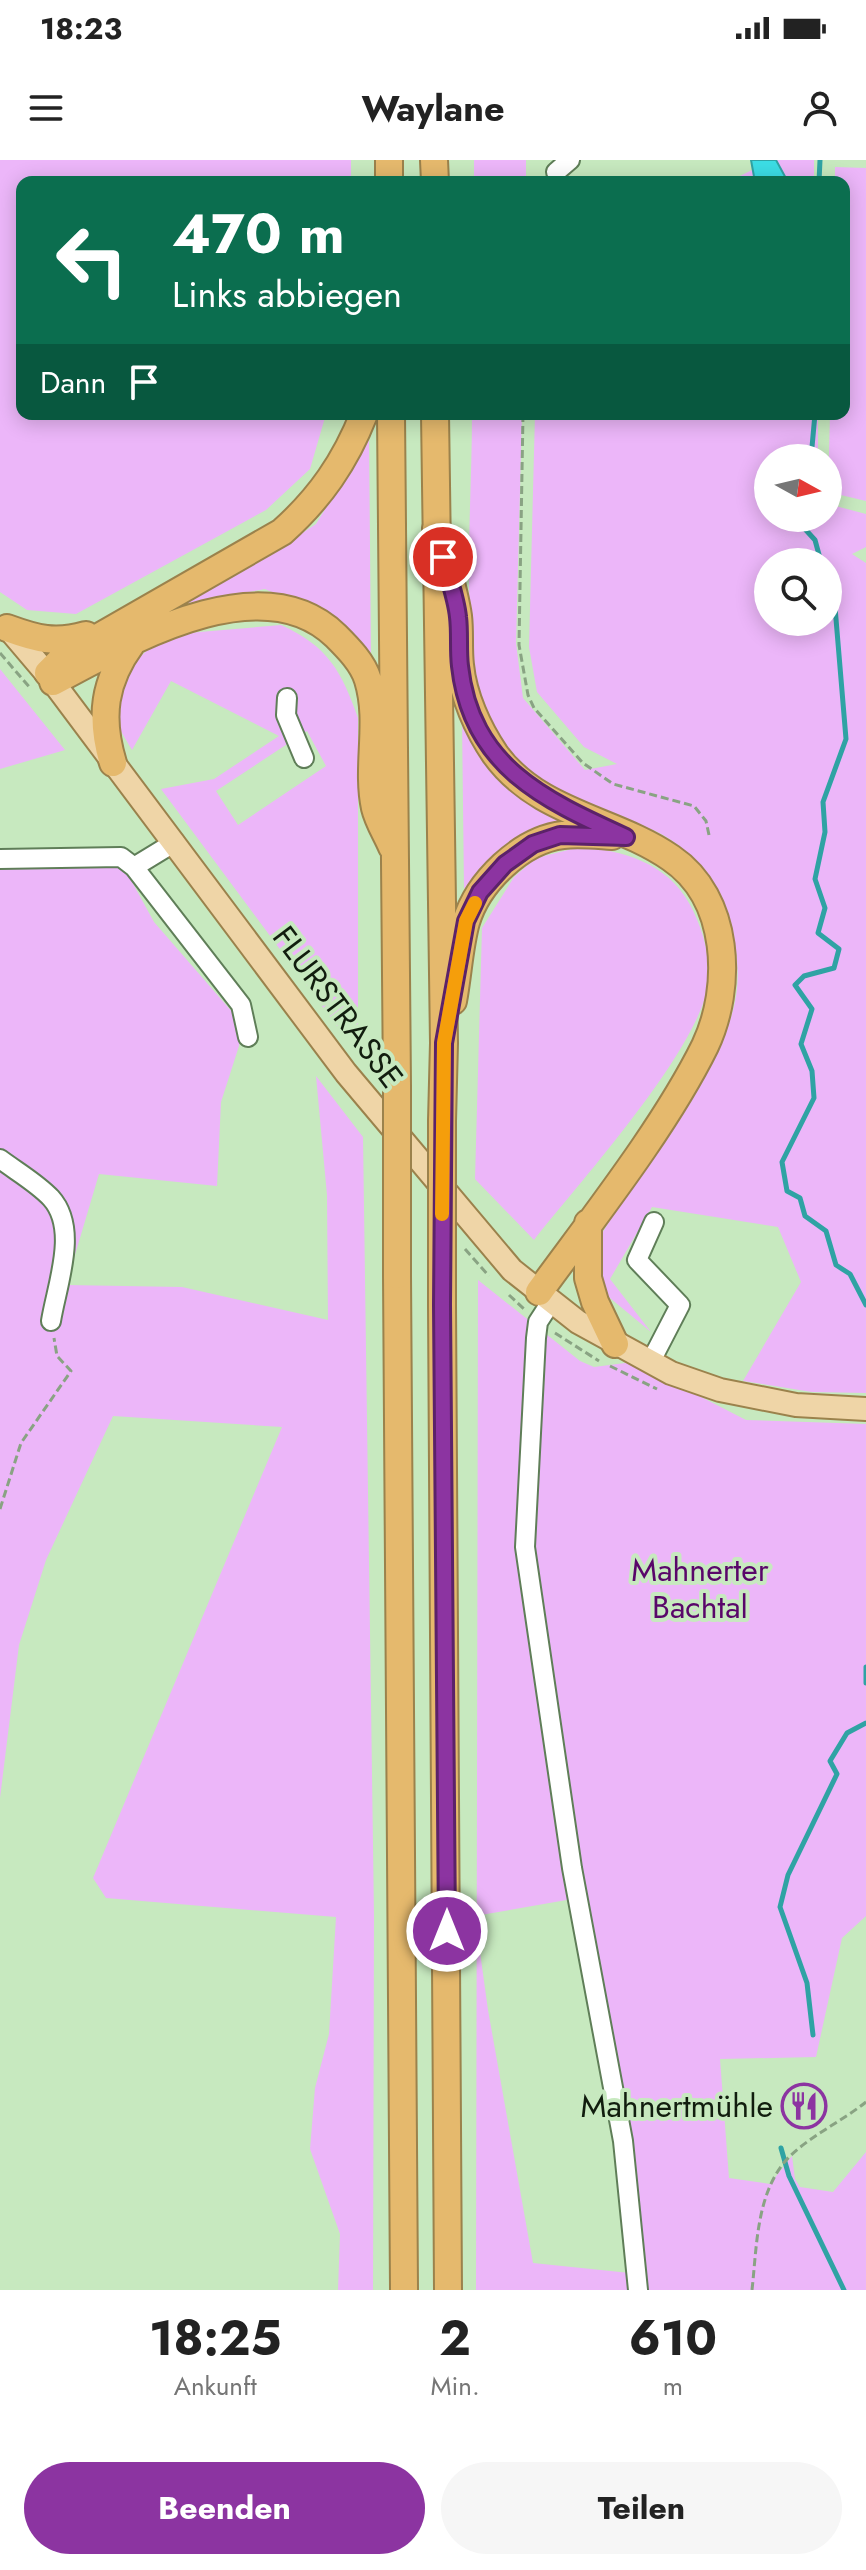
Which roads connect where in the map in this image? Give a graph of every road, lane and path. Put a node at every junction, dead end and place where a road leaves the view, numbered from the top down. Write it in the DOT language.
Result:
graph roads {
  1 [pos="361,420"];
  2 [pos="391,420"];
  3 [pos="435,420"];
  4 [pos="523,420"];
  5 [pos="436,528"];
  6 [pos="4,624"];
  7 [pos="124,632"];
  8 [pos="50,678"];
  9 [pos="287,698"];
  10 [pos="304,758"];
  11 [pos="113,763"];
  12 [pos="709,835"];
  13 [pos="626,837"];
  14 [pos="175,842"];
  15 [pos="0,859"];
  16 [pos="397,859"];
  17 [pos="134,867"];
  18 [pos="248,1037"];
  19 [pos="444,1043"];
  20 [pos="0,1159"];
  21 [pos="654,1222"];
  22 [pos="588,1223"];
  23 [pos="545,1297"];
  24 [pos="51,1321"];
  25 [pos="615,1344"];
  26 [pos="650,1363"];
  27 [pos="866,1409"];
  28 [pos="0,1509"];
  29 [pos="866,2102"];
  30 [pos="404,2290"];
  31 [pos="448,2290"];
  32 [pos="638,2290"];
  33 [pos="752,2290"];
  1 -- 7 [label="highway"];
  2 -- 16 [label="highway"];
  3 -- 5 [label="highway"];
  4 -- 12 [label="path"];
  5 -- 13 [label="highway"];
  5 -- 19 [label="highway"];
  6 -- 7 [label="highway"];
  6 -- 8 [label="main road, FLURSTRASSE"];
  7 -- 8 [label="highway"];
  7 -- 11 [label="highway"];
  7 -- 16 [label="highway"];
  8 -- 11 [label="main road, FLURSTRASSE"];
  9 -- 10 [label="lane"];
  11 -- 14 [label="main road, FLURSTRASSE"];
  13 -- 19 [label="highway"];
  13 -- 22 [label="highway"];
  14 -- 17 [label="lane"];
  14 -- 23 [label="main road, FLURSTRASSE"];
  15 -- 17 [label="lane"];
  16 -- 30 [label="highway, bridge"];
  17 -- 18 [label="lane"];
  19 -- 31 [label="highway, bridge"];
  20 -- 24 [label="lane"];
  21 -- 26 [label="lane"];
  22 -- 23 [label="highway"];
  22 -- 25 [label="highway"];
  23 -- 25 [label="main road, FLURSTRASSE"];
  23 -- 32 [label="lane"];
  24 -- 28 [label="path"];
  25 -- 26 [label="main road, FLURSTRASSE"];
  26 -- 27 [label="main road, FLURSTRASSE"];
  29 -- 33 [label="path"];
}
